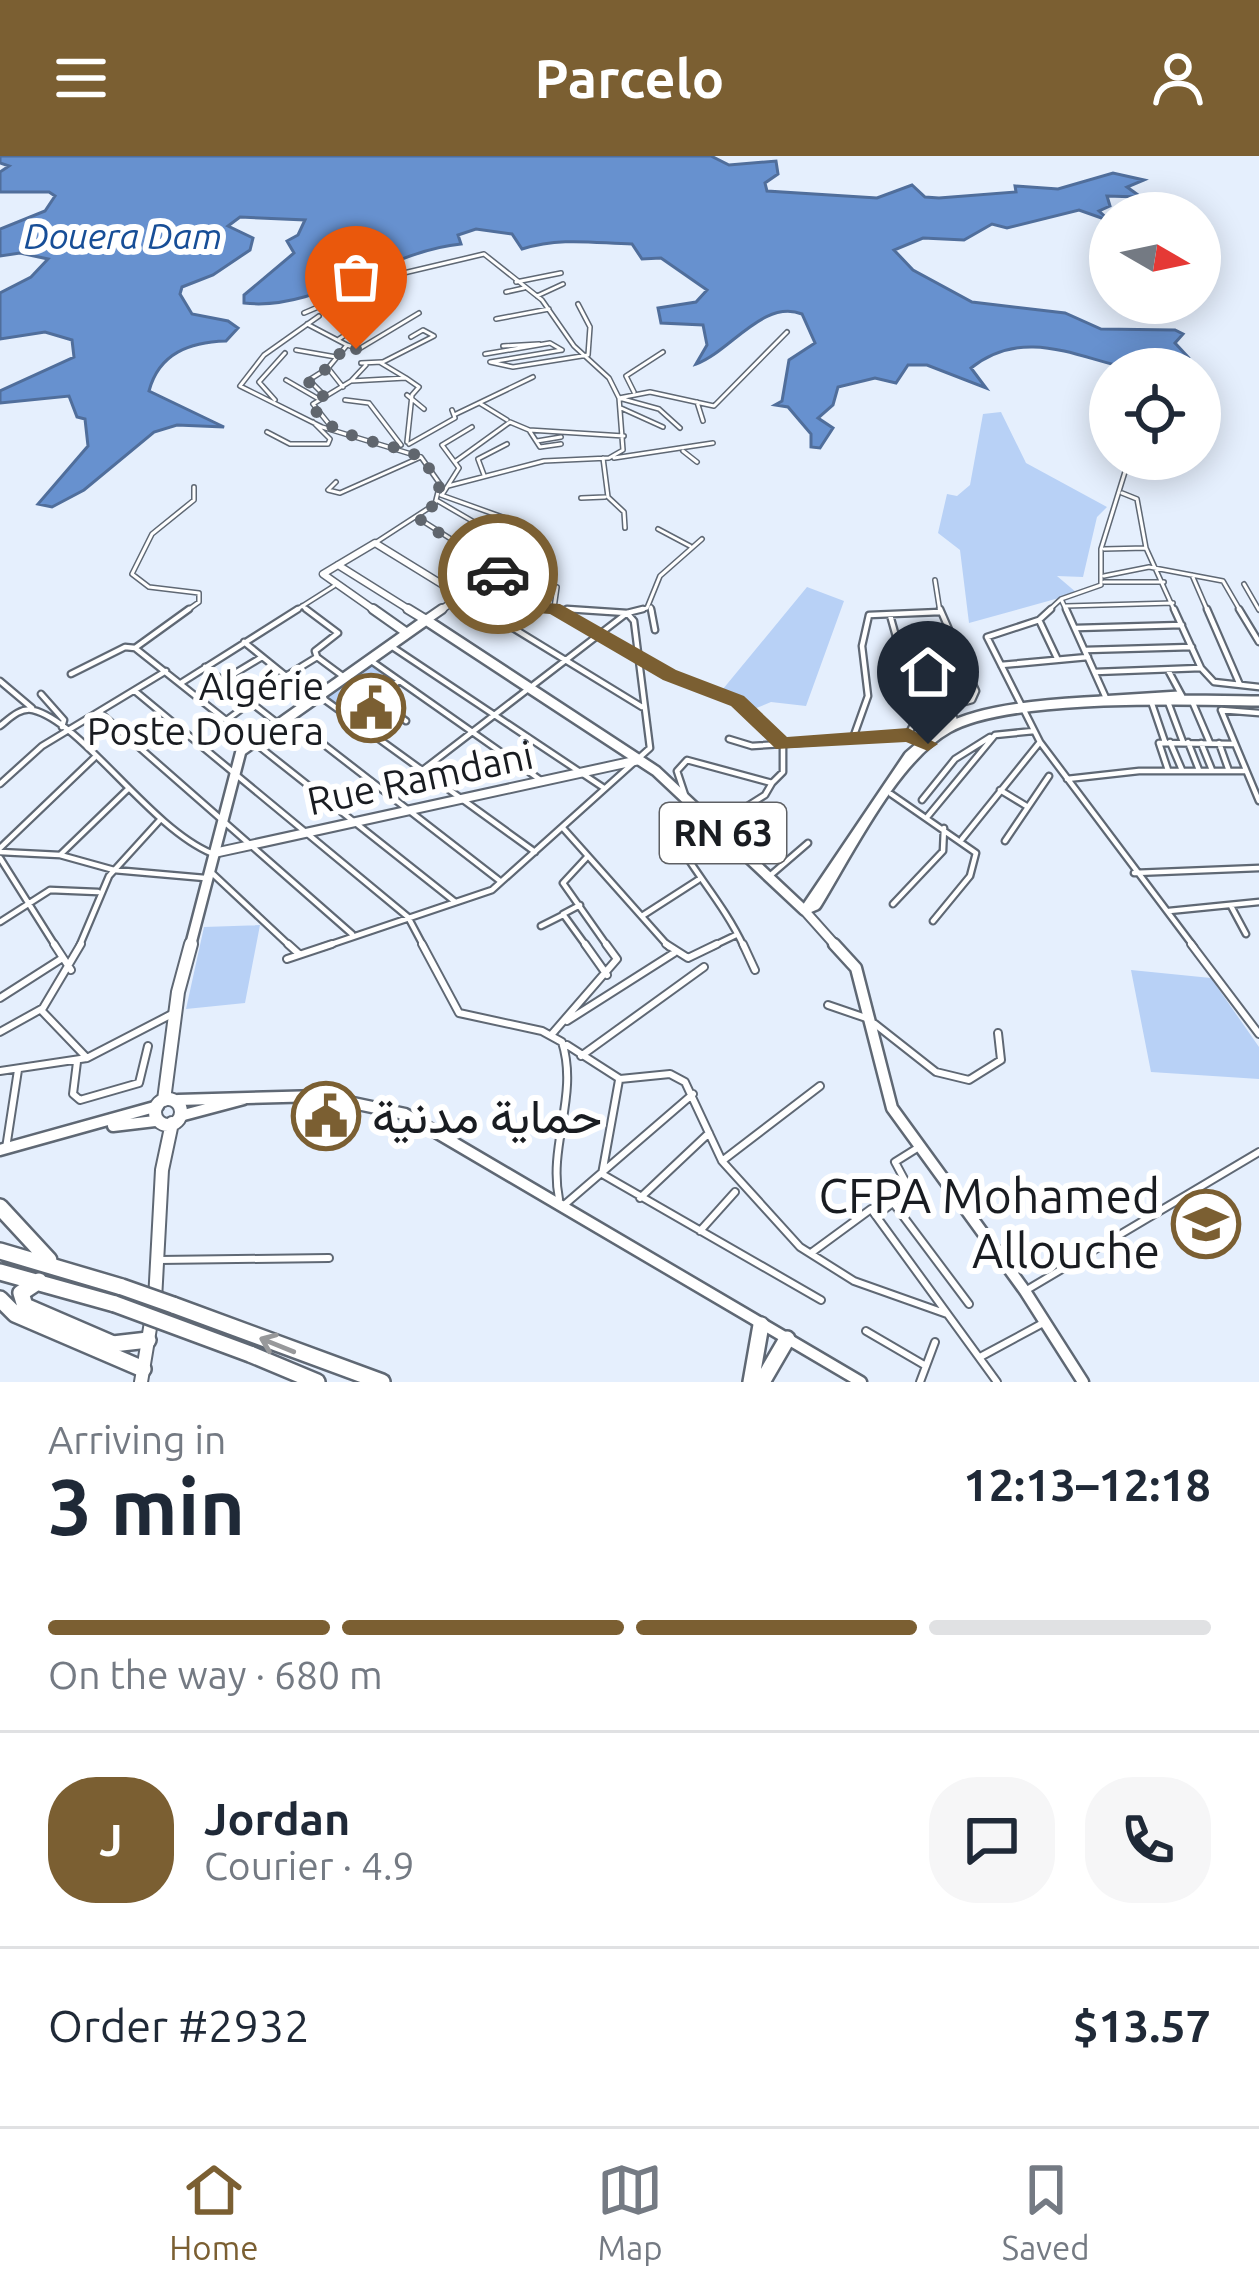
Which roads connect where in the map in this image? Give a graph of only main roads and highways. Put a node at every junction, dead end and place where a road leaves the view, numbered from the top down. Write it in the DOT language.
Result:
graph roads {
  1 [pos="338,565"];
  2 [pos="426,620"];
  3 [pos="408,634"];
  4 [pos="1187,698"];
  5 [pos="1259,706"];
  6 [pos="1023,709"];
  7 [pos="925,743"];
  8 [pos="640,760"];
  9 [pos="212,853"];
  10 [pos="806,909"];
  11 [pos="251,1096"];
  12 [pos="169,1102"];
  13 [pos="167,1121"];
  14 [pos="94,1128"];
  15 [pos="3,1149"];
  16 [pos="0,1207"];
  17 [pos="0,1251"];
  18 [pos="59,1268"];
  19 [pos="0,1272"];
  20 [pos="39,1281"];
  21 [pos="118,1296"];
  22 [pos="0,1298"];
  23 [pos="761,1325"];
  24 [pos="787,1339"];
  25 [pos="148,1340"];
  26 [pos="805,1351"];
  27 [pos="775,1358"];
  28 [pos="280,1367"];
  29 [pos="142,1375"];
  30 [pos="303,1382"];
  31 [pos="317,1382"];
  32 [pos="382,1382"];
  33 [pos="751,1382"];
  34 [pos="762,1382"];
  35 [pos="861,1382"];
  36 [pos="1083,1382"];
  1 -- 2 [label="main road"];
  1 -- 2 [label="main road"];
  1 -- 3 [label="main road"];
  2 -- 3 [label="main road"];
  2 -- 8 [label="main road"];
  3 -- 9 [label="main road"];
  4 -- 5 [label="main road"];
  4 -- 6 [label="main road"];
  4 -- 6 [label="main road"];
  6 -- 7 [label="main road"];
  7 -- 10 [label="main road"];
  7 -- 10 [label="main road, RN 63"];
  8 -- 9 [label="main road, Rue Ramdani / RN 63"];
  8 -- 10 [label="main road, RN 63"];
  9 -- 12 [label="main road"];
  10 -- 36 [label="main road"];
  11 -- 12 [label="main road"];
  11 -- 13 [label="main road"];
  11 -- 23 [label="main road"];
  12 -- 13 [label="main road"];
  12 -- 13 [label="main road"];
  12 -- 14 [label="main road"];
  13 -- 14 [label="main road"];
  13 -- 25 [label="main road"];
  14 -- 15 [label="main road"];
  16 -- 18 [label="highway"];
  17 -- 18 [label="highway"];
  18 -- 21 [label="highway"];
  19 -- 20 [label="highway"];
  20 -- 21 [label="highway"];
  20 -- 25 [label="highway"];
  21 -- 28 [label="highway, bridge"];
  32 -- 21 [label="highway, one-way, bridge"];
  22 -- 29 [label="highway"];
  23 -- 24 [label="main road"];
  23 -- 33 [label="highway"];
  24 -- 26 [label="main road"];
  24 -- 27 [label="highway"];
  25 -- 29 [label="main road"];
  26 -- 27 [label="main road"];
  26 -- 35 [label="main road"];
  27 -- 34 [label="highway"];
  28 -- 30 [label="highway"];
  28 -- 31 [label="highway"];
}
